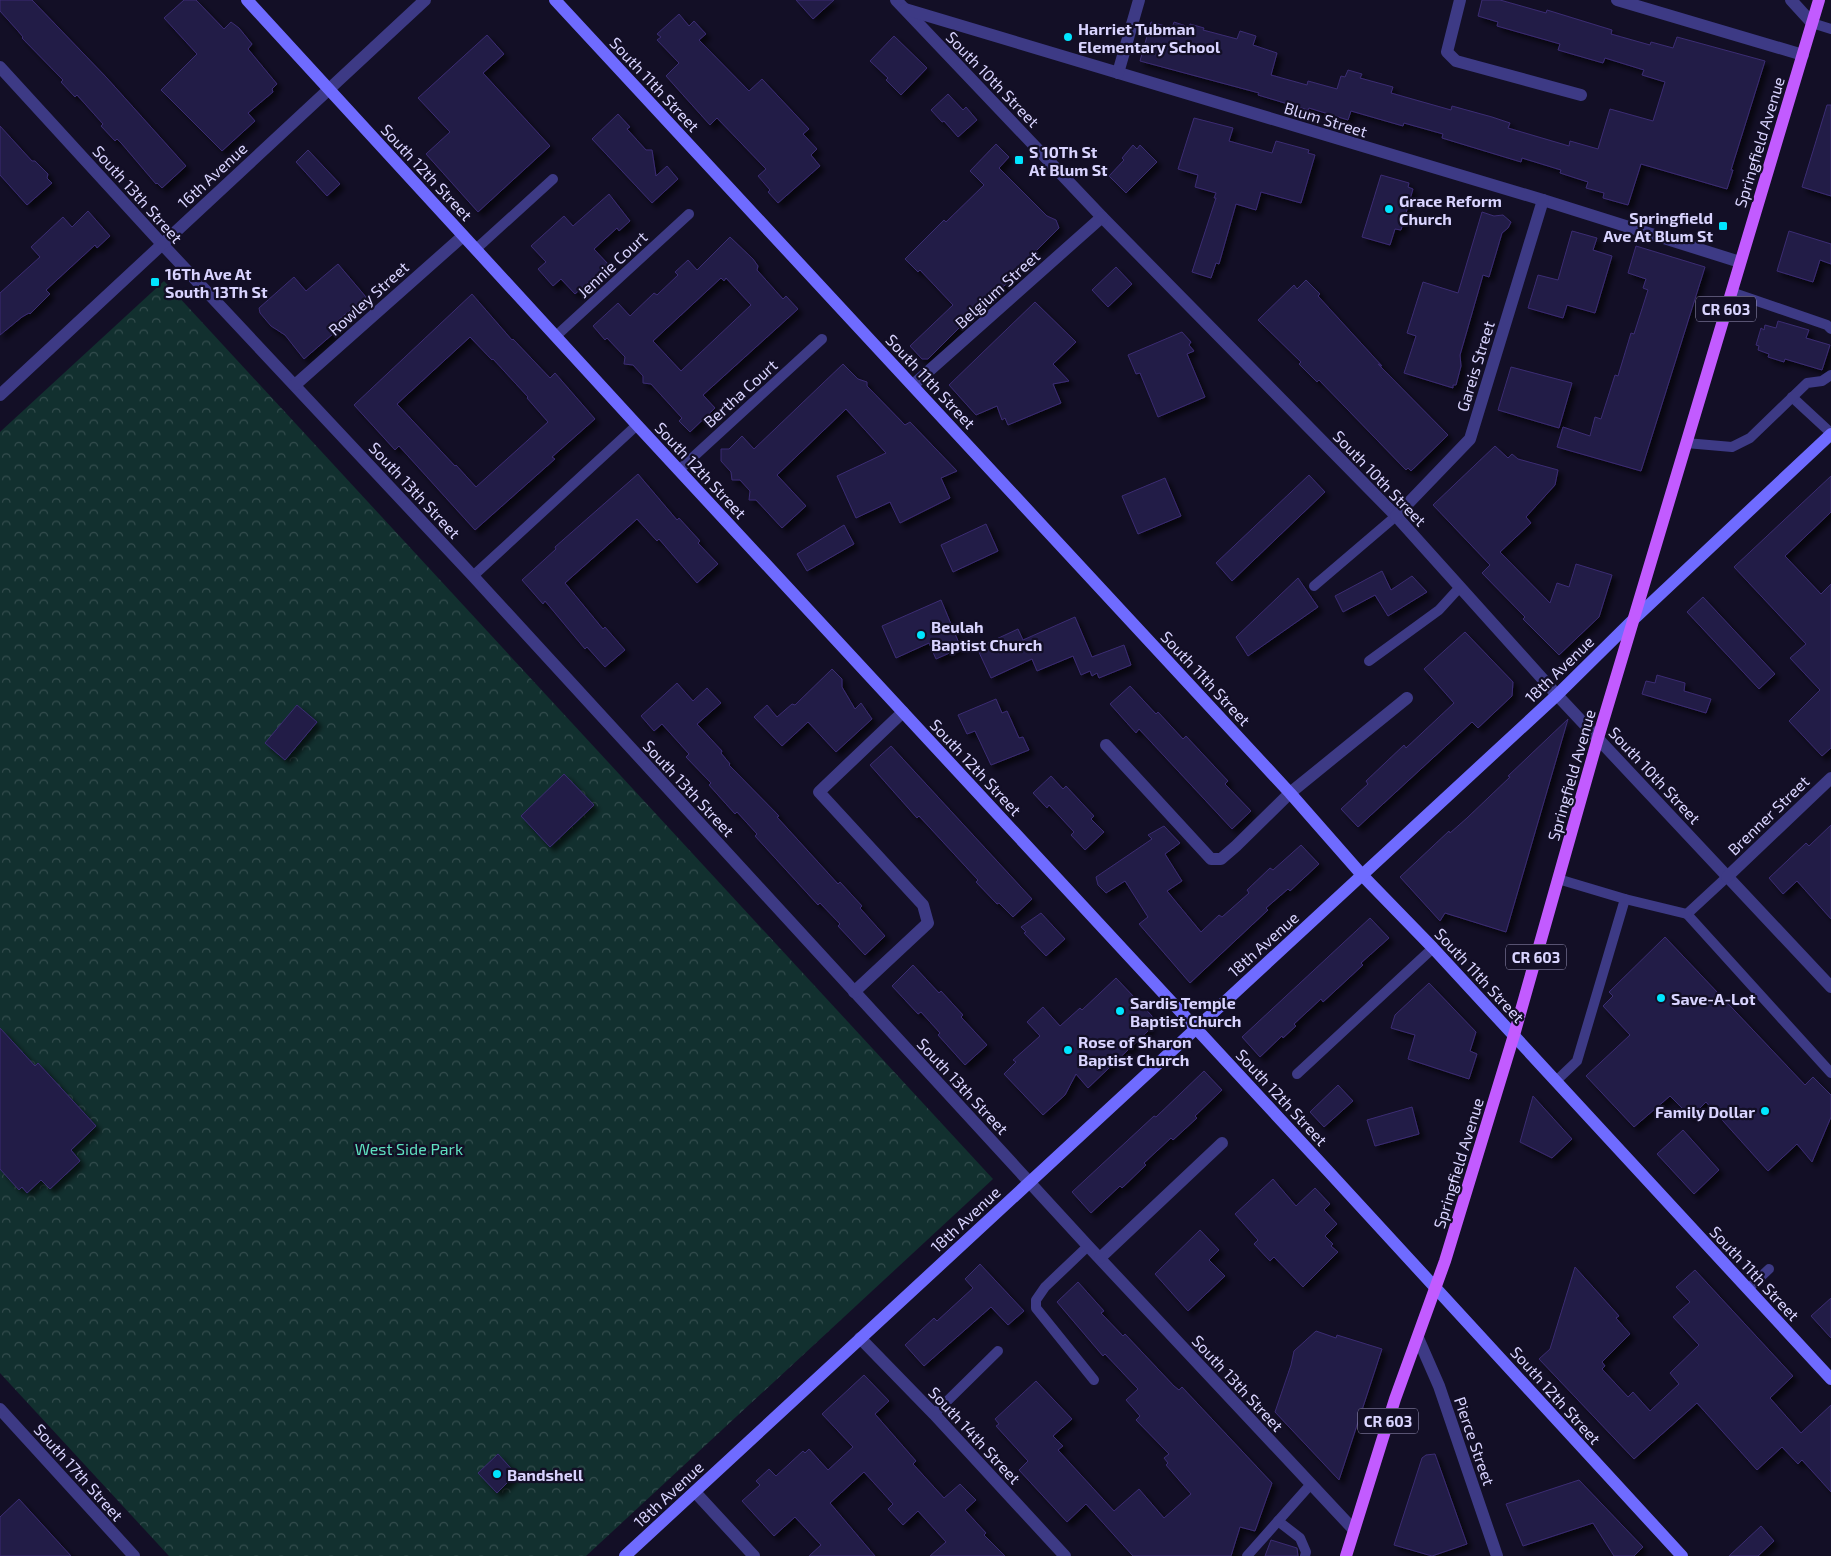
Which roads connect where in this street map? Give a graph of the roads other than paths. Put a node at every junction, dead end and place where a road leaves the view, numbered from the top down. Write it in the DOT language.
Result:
graph roads {
  1 [pos="247,0"];
  2 [pos="425,0"];
  3 [pos="555,0"];
  4 [pos="1140,0"];
  5 [pos="1460,0"];
  6 [pos="1617,0"];
  7 [pos="1791,0"];
  8 [pos="1819,0"];
  9 [pos="899,4"];
  10 [pos="1812,23"];
  11 [pos="1831,29"];
  12 [pos="1803,55"];
  13 [pos="0,67"];
  14 [pos="1118,73"];
  15 [pos="328,89"];
  16 [pos="1581,95"];
  17 [pos="553,179"];
  18 [pos="1543,200"];
  19 [pos="689,214"];
  20 [pos="1102,217"];
  21 [pos="463,236"];
  22 [pos="162,244"];
  23 [pos="476,249"];
  24 [pos="1740,262"];
  25 [pos="1731,292"];
  26 [pos="1831,329"];
  27 [pos="556,336"];
  28 [pos="822,339"];
  29 [pos="1831,375"];
  30 [pos="295,385"];
  31 [pos="913,385"];
  32 [pos="0,395"];
  33 [pos="1792,397"];
  34 [pos="637,425"];
  35 [pos="1831,433"];
  36 [pos="1686,443"];
  37 [pos="679,470"];
  38 [pos="1396,516"];
  39 [pos="473,576"];
  40 [pos="1314,586"];
  41 [pos="1460,587"];
  42 [pos="1634,619"];
  43 [pos="1369,661"];
  44 [pos="1557,695"];
  45 [pos="1406,698"];
  46 [pos="903,712"];
  47 [pos="1598,738"];
  48 [pos="1106,745"];
  49 [pos="1831,778"];
  50 [pos="1290,793"];
  51 [pos="1362,875"];
  52 [pos="1727,877"];
  53 [pos="1558,879"];
  54 [pos="1626,899"];
  55 [pos="1687,914"];
  56 [pos="1433,948"];
  57 [pos="1831,987"];
  58 [pos="854,992"];
  59 [pos="1196,1028"];
  60 [pos="1514,1035"];
  61 [pos="1831,1073"];
  62 [pos="1297,1074"];
  63 [pos="1556,1081"];
  64 [pos="1222,1143"];
  65 [pos="1029,1182"];
  66 [pos="1088,1246"];
  67 [pos="1100,1258"];
  68 [pos="1769,1269"];
  69 [pos="1436,1288"];
  70 [pos="1748,1289"];
  71 [pos="860,1338"];
  72 [pos="1418,1338"];
  73 [pos="998,1351"];
  74 [pos="1831,1379"];
  75 [pos="1094,1380"];
  76 [pos="0,1409"];
  77 [pos="934,1414"];
  78 [pos="1311,1484"];
  79 [pos="695,1492"];
  80 [pos="1278,1522"];
  81 [pos="1354,1530"];
  82 [pos="1249,1554"];
  83 [pos="134,1556"];
  84 [pos="625,1556"];
  85 [pos="754,1556"];
  86 [pos="1065,1556"];
  87 [pos="1261,1556"];
  88 [pos="1305,1556"];
  89 [pos="1346,1556"];
  90 [pos="1497,1556"];
  91 [pos="1682,1556"];
  1 -- 15 [label="street, South 12th Street"];
  2 -- 15 [label="street, 16th Avenue"];
  3 -- 31 [label="street, South 11th Street"];
  4 -- 14 [label="street"];
  5 -- 16 [label="street"];
  6 -- 12 [label="street"];
  7 -- 10 [label="street"];
  8 -- 10 [label="main road, Springfield Avenue / CR 603"];
  9 -- 14 [label="street, Blum Street"];
  9 -- 20 [label="street, South 10th Street"];
  10 -- 11 [label="lane"];
  10 -- 12 [label="main road, Springfield Avenue / CR 603"];
  12 -- 24 [label="main road, Springfield Avenue / CR 603"];
  13 -- 22 [label="street, South 13th Street"];
  14 -- 18 [label="street, Blum Street"];
  15 -- 21 [label="street, South 12th Street"];
  15 -- 22 [label="street, 16th Avenue"];
  17 -- 23 [label="lane"];
  18 -- 24 [label="street, Blum Street"];
  18 -- 38 [label="street, Gareis Street"];
  19 -- 27 [label="lane, Jennie Court"];
  20 -- 31 [label="street, Belgium Street"];
  20 -- 38 [label="street, South 10th Street"];
  21 -- 23 [label="street, South 12th Street"];
  21 -- 30 [label="street, Rowley Street"];
  22 -- 30 [label="street, South 13th Street"];
  22 -- 32 [label="street, 16th Avenue"];
  23 -- 27 [label="street, South 12th Street"];
  24 -- 25 [label="main road, Springfield Avenue / CR 603"];
  25 -- 26 [label="lane"];
  25 -- 36 [label="main road, Springfield Avenue / CR 603"];
  27 -- 34 [label="street, South 12th Street"];
  28 -- 37 [label="lane, Bertha Court"];
  29 -- 33 [label="lane"];
  30 -- 39 [label="street, South 13th Street"];
  31 -- 50 [label="street, South 11th Street"];
  33 -- 35 [label="lane"];
  33 -- 36 [label="lane"];
  34 -- 37 [label="street, South 12th Street"];
  34 -- 39 [label="lane"];
  35 -- 42 [label="street, 18th Avenue"];
  36 -- 42 [label="main road, Springfield Avenue / CR 603"];
  37 -- 46 [label="street, South 12th Street"];
  38 -- 40 [label="lane"];
  38 -- 41 [label="street, South 10th Street"];
  39 -- 58 [label="street, South 13th Street"];
  41 -- 43 [label="lane"];
  41 -- 44 [label="street, South 10th Street"];
  42 -- 44 [label="street, 18th Avenue"];
  42 -- 47 [label="main road, Springfield Avenue / CR 603"];
  44 -- 47 [label="street, South 10th Street"];
  44 -- 51 [label="street, 18th Avenue"];
  45 -- 50 [label="street"];
  46 -- 58 [label="street"];
  46 -- 59 [label="street, South 12th Street"];
  47 -- 52 [label="street, South 10th Street"];
  47 -- 53 [label="main road, Springfield Avenue / CR 603"];
  48 -- 50 [label="street"];
  49 -- 52 [label="street, Brenner Street"];
  50 -- 51 [label="street, South 11th Street"];
  51 -- 56 [label="street, South 11th Street"];
  51 -- 59 [label="street, 18th Avenue"];
  52 -- 55 [label="lane"];
  52 -- 57 [label="street, South 10th Street"];
  53 -- 54 [label="lane"];
  53 -- 60 [label="main road, Springfield Avenue / CR 603"];
  54 -- 55 [label="lane"];
  54 -- 63 [label="lane"];
  55 -- 61 [label="lane"];
  56 -- 60 [label="street, South 11th Street"];
  56 -- 62 [label="lane"];
  58 -- 65 [label="street, South 13th Street"];
  59 -- 65 [label="street, 18th Avenue"];
  59 -- 69 [label="street, South 12th Street"];
  60 -- 63 [label="street, South 11th Street"];
  60 -- 69 [label="main road, Springfield Avenue / CR 603"];
  63 -- 70 [label="street, South 11th Street"];
  64 -- 67 [label="street"];
  65 -- 66 [label="street, South 13th Street"];
  65 -- 71 [label="street, 18th Avenue"];
  66 -- 67 [label="street, South 13th Street"];
  66 -- 75 [label="lane"];
  67 -- 78 [label="street, South 13th Street"];
  68 -- 70 [label="lane"];
  69 -- 72 [label="main road, Springfield Avenue / CR 603"];
  69 -- 91 [label="street, South 12th Street"];
  70 -- 74 [label="street, South 11th Street"];
  71 -- 77 [label="street, South 14th Street"];
  71 -- 79 [label="street, 18th Avenue"];
  72 -- 81 [label="main road, Springfield Avenue / CR 603"];
  72 -- 90 [label="street, Pierce Street"];
  73 -- 77 [label="lane"];
  76 -- 83 [label="street, South 17th Street"];
  77 -- 86 [label="street, South 14th Street"];
  78 -- 80 [label="lane"];
  78 -- 81 [label="street, South 13th Street"];
  79 -- 84 [label="street, 18th Avenue"];
  79 -- 85 [label="street"];
  80 -- 82 [label="lane"];
  80 -- 88 [label="lane"];
  81 -- 89 [label="main road, Springfield Avenue / CR 603"];
  82 -- 87 [label="lane"];
}
